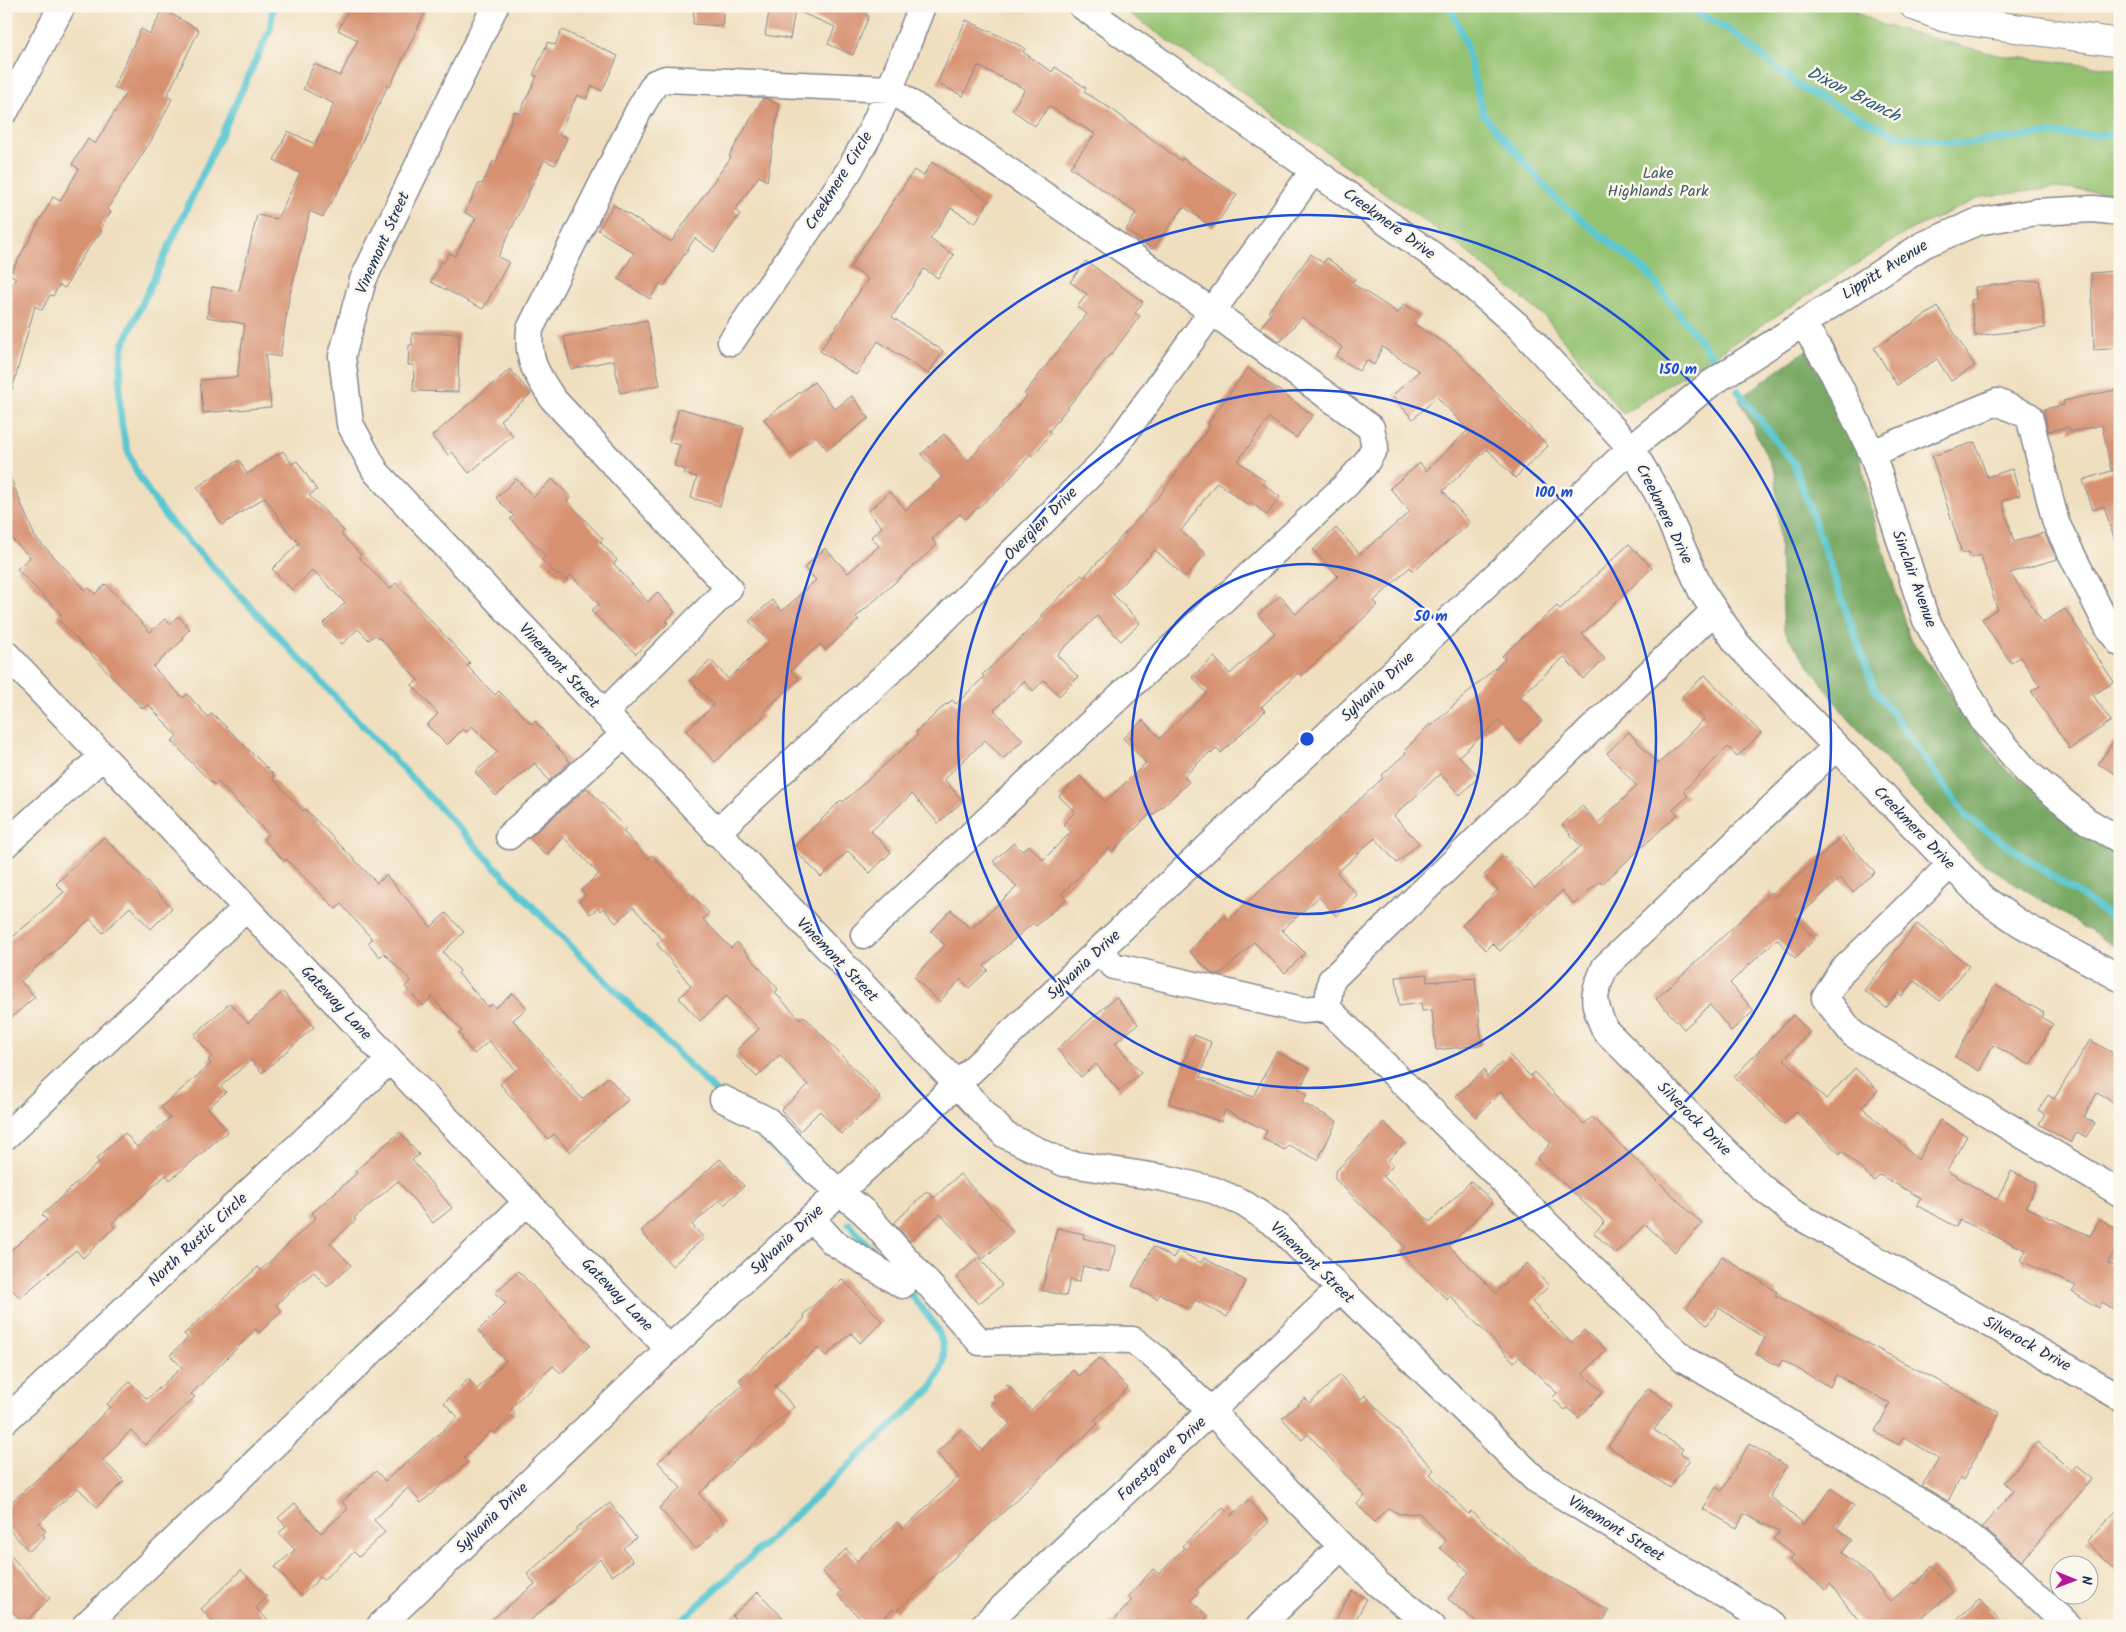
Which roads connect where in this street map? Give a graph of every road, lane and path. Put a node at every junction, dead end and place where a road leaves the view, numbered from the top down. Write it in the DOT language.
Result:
graph roads {
  1 [pos="495,6"];
  2 [pos="922,6"];
  3 [pos="1082,6"];
  4 [pos="1914,6"];
  5 [pos="57,7"];
  6 [pos="2120,43"];
  7 [pos="890,89"];
  8 [pos="6,110"];
  9 [pos="1314,170"];
  10 [pos="2120,212"];
  11 [pos="1213,312"];
  12 [pos="1803,323"];
  13 [pos="731,342"];
  14 [pos="1631,448"];
  15 [pos="1872,453"];
  16 [pos="1714,611"];
  17 [pos="2120,643"];
  18 [pos="6,654"];
  19 [pos="604,713"];
  20 [pos="624,735"];
  21 [pos="1836,747"];
  22 [pos="103,756"];
  23 [pos="716,833"];
  24 [pos="509,836"];
  25 [pos="2120,840"];
  26 [pos="6,844"];
  27 [pos="1950,865"];
  28 [pos="246,908"];
  29 [pos="864,935"];
  30 [pos="1098,951"];
  31 [pos="2120,978"];
  32 [pos="1328,1008"];
  33 [pos="390,1060"];
  34 [pos="956,1085"];
  35 [pos="723,1098"];
  36 [pos="6,1136"];
  37 [pos="840,1192"];
  38 [pos="2120,1193"];
  39 [pos="527,1202"];
  40 [pos="811,1218"];
  41 [pos="902,1286"];
  42 [pos="1340,1290"];
  43 [pos="669,1349"];
  44 [pos="2120,1396"];
  45 [pos="1212,1412"];
  46 [pos="6,1420"];
  47 [pos="1341,1546"];
  48 [pos="85,1626"];
  49 [pos="380,1626"];
  50 [pos="983,1626"];
  51 [pos="1260,1626"];
  52 [pos="1432,1626"];
  53 [pos="1775,1626"];
  54 [pos="2068,1626"];
  1 -- 19 [label="street, Vinemont Street"];
  2 -- 7 [label="street, Creekmere Circle"];
  3 -- 9 [label="street, Creekmere Drive"];
  4 -- 6 [label="main road"];
  5 -- 8 [label="street"];
  7 -- 11 [label="street"];
  7 -- 13 [label="street, Creekmere Circle"];
  7 -- 19 [label="street"];
  9 -- 11 [label="street, Overglen Drive"];
  9 -- 14 [label="street, Creekmere Drive"];
  10 -- 12 [label="street, Lippitt Avenue"];
  11 -- 23 [label="street, Overglen Drive"];
  11 -- 29 [label="street"];
  12 -- 14 [label="street, Sylvania Drive"];
  12 -- 15 [label="street, Sinclair Avenue"];
  14 -- 16 [label="street, Creekmere Drive"];
  14 -- 30 [label="street, Sylvania Drive"];
  15 -- 17 [label="street"];
  15 -- 25 [label="street, Sinclair Avenue"];
  16 -- 21 [label="street, Creekmere Drive"];
  16 -- 32 [label="street"];
  18 -- 22 [label="street, Gateway Lane"];
  19 -- 20 [label="street, Vinemont Street"];
  20 -- 23 [label="street, Vinemont Street"];
  20 -- 24 [label="street"];
  21 -- 27 [label="street, Creekmere Drive"];
  21 -- 44 [label="street, Silverock Drive"];
  22 -- 26 [label="street"];
  22 -- 28 [label="street, Gateway Lane"];
  23 -- 34 [label="street, Vinemont Street"];
  27 -- 31 [label="street, Creekmere Drive"];
  27 -- 38 [label="street"];
  28 -- 33 [label="street, Gateway Lane"];
  28 -- 36 [label="street"];
  30 -- 32 [label="street"];
  30 -- 34 [label="street, Sylvania Drive"];
  32 -- 54 [label="street"];
  33 -- 39 [label="street, Gateway Lane"];
  33 -- 46 [label="street, North Rustic Circle"];
  34 -- 37 [label="street, Sylvania Drive"];
  34 -- 42 [label="street, Vinemont Street"];
  35 -- 37 [label="street"];
  37 -- 40 [label="street, Sylvania Drive"];
  37 -- 45 [label="street"];
  39 -- 43 [label="street, Gateway Lane"];
  39 -- 48 [label="street"];
  40 -- 41 [label="street"];
  40 -- 43 [label="street, Sylvania Drive"];
  42 -- 45 [label="street, Forestgrove Drive"];
  42 -- 53 [label="street, Vinemont Street"];
  43 -- 49 [label="street, Sylvania Drive"];
  45 -- 47 [label="street"];
  45 -- 50 [label="street, Forestgrove Drive"];
  47 -- 51 [label="street"];
  47 -- 52 [label="street"];
}
